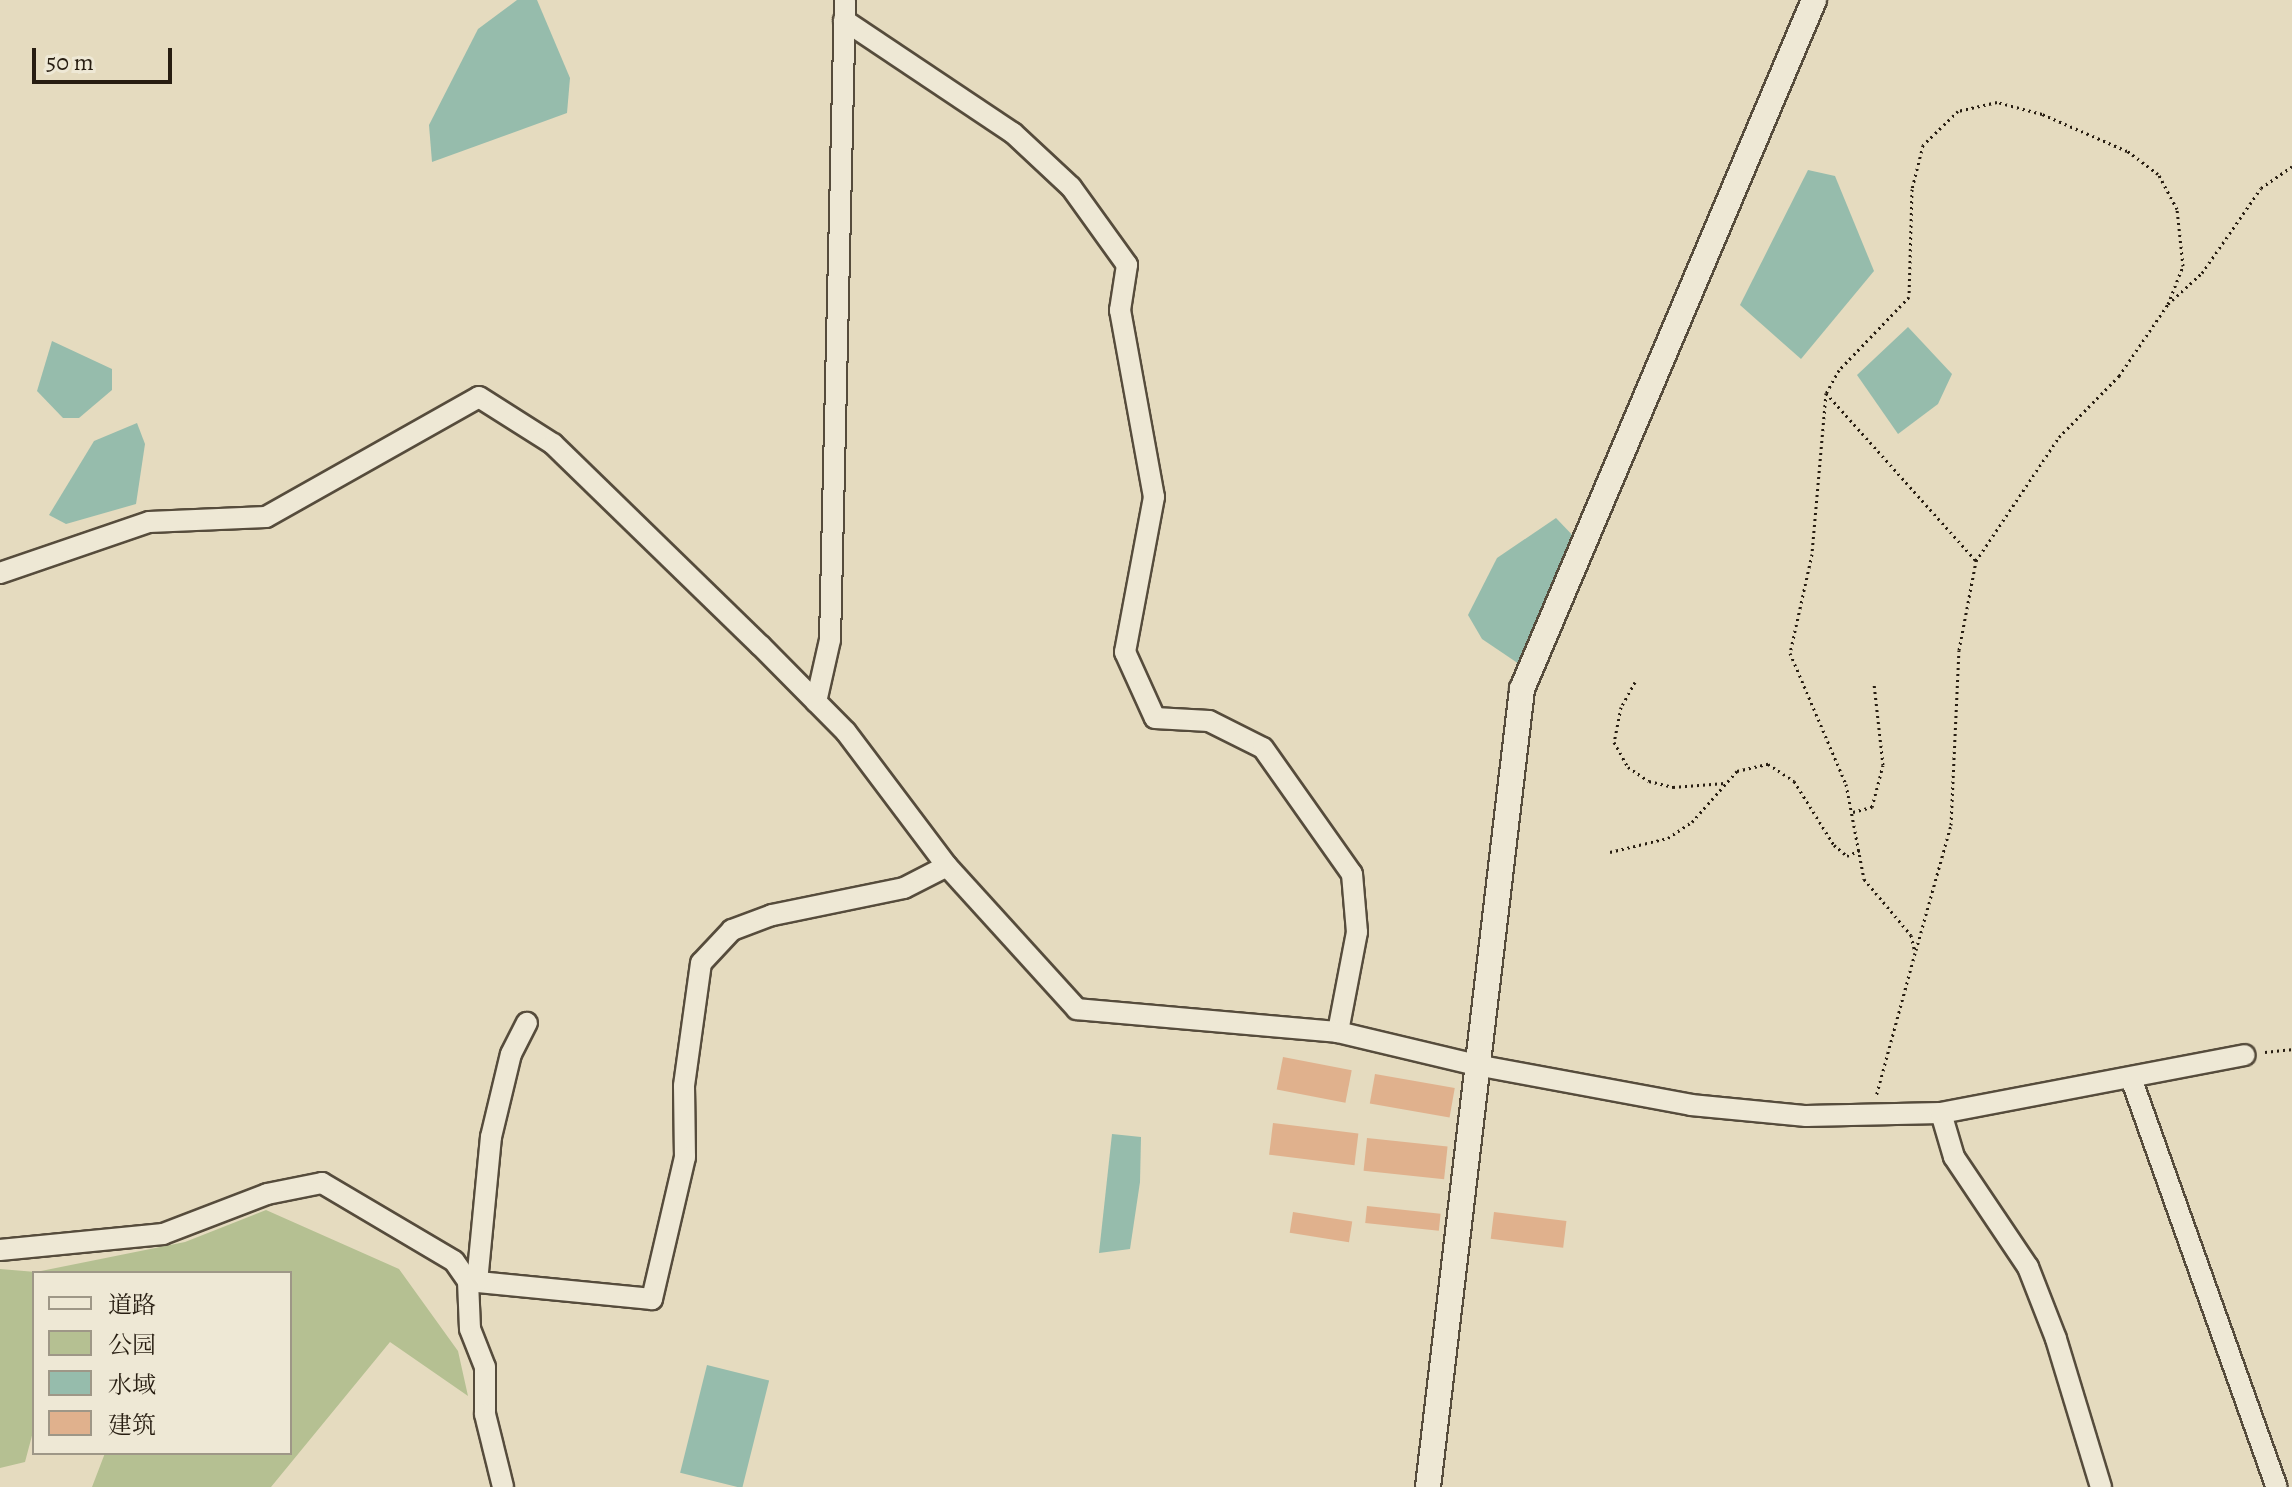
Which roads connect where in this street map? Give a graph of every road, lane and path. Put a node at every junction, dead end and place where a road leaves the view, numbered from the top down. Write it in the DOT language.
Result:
graph roads {
  1 [pos="1814,0"];
  2 [pos="844,10"];
  3 [pos="2292,166"];
  4 [pos="2168,304"];
  5 [pos="1826,393"];
  6 [pos="1976,561"];
  7 [pos="0,573"];
  8 [pos="1635,682"];
  9 [pos="1874,684"];
  10 [pos="816,702"];
  11 [pos="1725,783"];
  12 [pos="1853,812"];
  13 [pos="1860,850"];
  14 [pos="1610,852"];
  15 [pos="947,866"];
  16 [pos="1915,953"];
  17 [pos="527,1023"];
  18 [pos="1338,1032"];
  19 [pos="2292,1049"];
  20 [pos="2245,1055"];
  21 [pos="1476,1065"];
  22 [pos="2131,1078"];
  23 [pos="1941,1113"];
  24 [pos="1872,1114"];
  25 [pos="0,1250"];
  26 [pos="472,1281"];
  27 [pos="503,1487"];
  28 [pos="1428,1487"];
  29 [pos="2101,1487"];
  30 [pos="2277,1487"];
  1 -- 21 [label="street"];
  2 -- 10 [label="street"];
  2 -- 18 [label="street"];
  3 -- 4 [label="path"];
  4 -- 5 [label="path"];
  4 -- 6 [label="path"];
  5 -- 6 [label="path"];
  5 -- 12 [label="path"];
  6 -- 16 [label="path"];
  7 -- 10 [label="street"];
  8 -- 11 [label="path"];
  9 -- 12 [label="path"];
  10 -- 15 [label="street"];
  11 -- 13 [label="path"];
  11 -- 14 [label="path"];
  12 -- 13 [label="path"];
  13 -- 16 [label="path"];
  15 -- 18 [label="street"];
  15 -- 26 [label="street"];
  16 -- 24 [label="path"];
  17 -- 26 [label="street"];
  18 -- 21 [label="street"];
  19 -- 20 [label="path"];
  20 -- 22 [label="street"];
  21 -- 24 [label="street"];
  21 -- 28 [label="street"];
  22 -- 23 [label="street"];
  22 -- 30 [label="street"];
  23 -- 24 [label="street"];
  23 -- 29 [label="street"];
  25 -- 26 [label="street"];
  26 -- 27 [label="street"];
}
